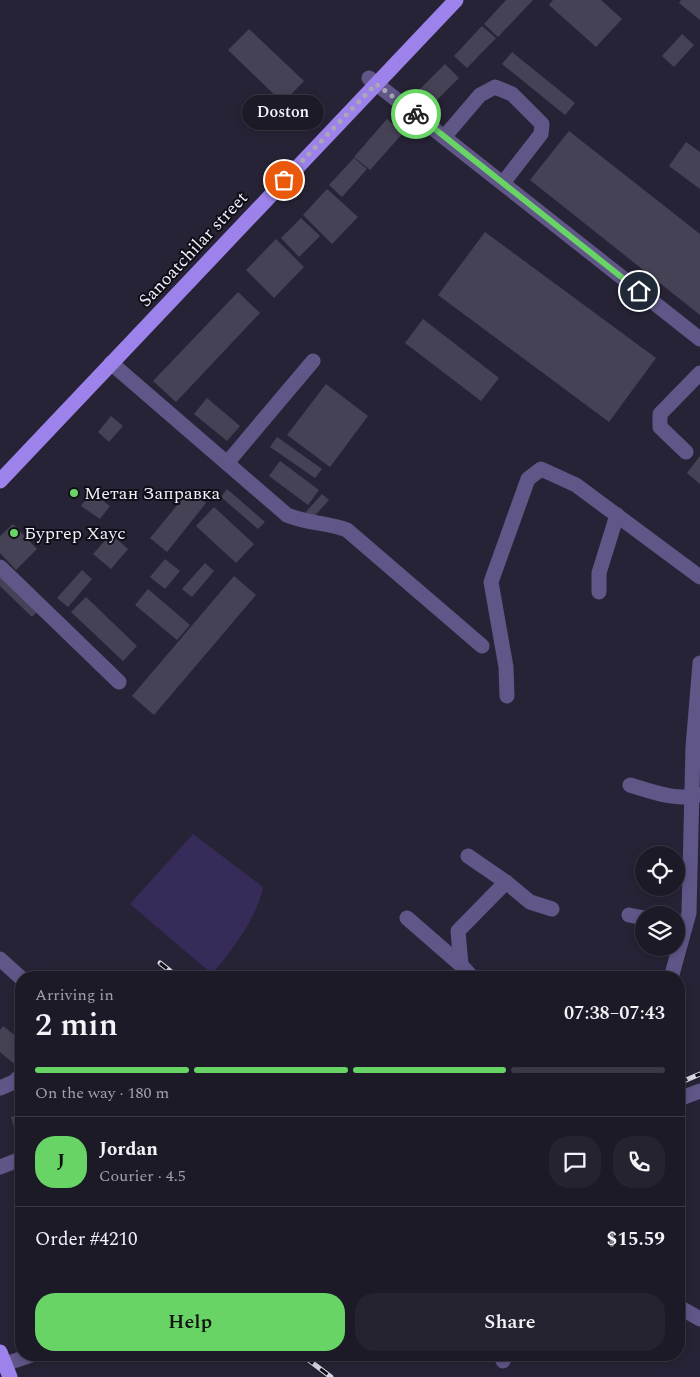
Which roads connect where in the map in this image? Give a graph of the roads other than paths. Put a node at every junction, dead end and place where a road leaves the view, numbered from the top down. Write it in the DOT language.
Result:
graph roads {
  1 [pos="443,0"];
  2 [pos="456,0"];
  3 [pos="373,81"];
  4 [pos="445,136"];
  5 [pos="503,182"];
  6 [pos="700,339"];
  7 [pos="313,361"];
  8 [pos="111,363"];
  9 [pos="700,374"];
  10 [pos="686,452"];
  11 [pos="227,464"];
  12 [pos="0,467"];
  13 [pos="0,481"];
  14 [pos="617,515"];
  15 [pos="0,567"];
  16 [pos="700,577"];
  17 [pos="599,592"];
  18 [pos="482,646"];
  19 [pos="700,663"];
  20 [pos="119,682"];
  21 [pos="507,696"];
  22 [pos="630,785"];
  23 [pos="695,796"];
  24 [pos="468,856"];
  25 [pos="695,856"];
  26 [pos="506,882"];
  27 [pos="552,909"];
  28 [pos="407,918"];
  29 [pos="685,918"];
  30 [pos="675,956"];
  31 [pos="0,958"];
  32 [pos="460,965"];
  33 [pos="466,971"];
  34 [pos="672,971"];
  35 [pos="15,972"];
  36 [pos="15,1081"];
  37 [pos="0,1088"];
  38 [pos="700,1091"];
  39 [pos="685,1096"];
  40 [pos="15,1161"];
  41 [pos="0,1167"];
  42 [pos="685,1310"];
  43 [pos="700,1318"];
  1 -- 3 [label="main road, Sanoatchilar street"];
  2 -- 3 [label="main road, Sanoatchilar street"];
  3 -- 4 [label="street"];
  3 -- 8 [label="main road, Sanoatchilar street"];
  3 -- 12 [label="main road, Sanoatchilar street"];
  4 -- 5 [label="street"];
  4 -- 5 [label="street"];
  5 -- 6 [label="street"];
  7 -- 11 [label="street"];
  8 -- 11 [label="street"];
  8 -- 13 [label="main road, Sanoatchilar street"];
  9 -- 10 [label="street"];
  11 -- 18 [label="street"];
  14 -- 16 [label="street"];
  14 -- 17 [label="street"];
  14 -- 21 [label="street"];
  15 -- 20 [label="street"];
  19 -- 23 [label="street"];
  22 -- 23 [label="street"];
  23 -- 25 [label="street"];
  24 -- 26 [label="street"];
  25 -- 29 [label="street"];
  26 -- 27 [label="street"];
  26 -- 32 [label="street"];
  28 -- 32 [label="street"];
  30 -- 34 [label="street"];
  31 -- 35 [label="street"];
  32 -- 33 [label="street"];
  36 -- 37 [label="street"];
  38 -- 39 [label="street"];
  40 -- 41 [label="street"];
  42 -- 43 [label="street"];
}
